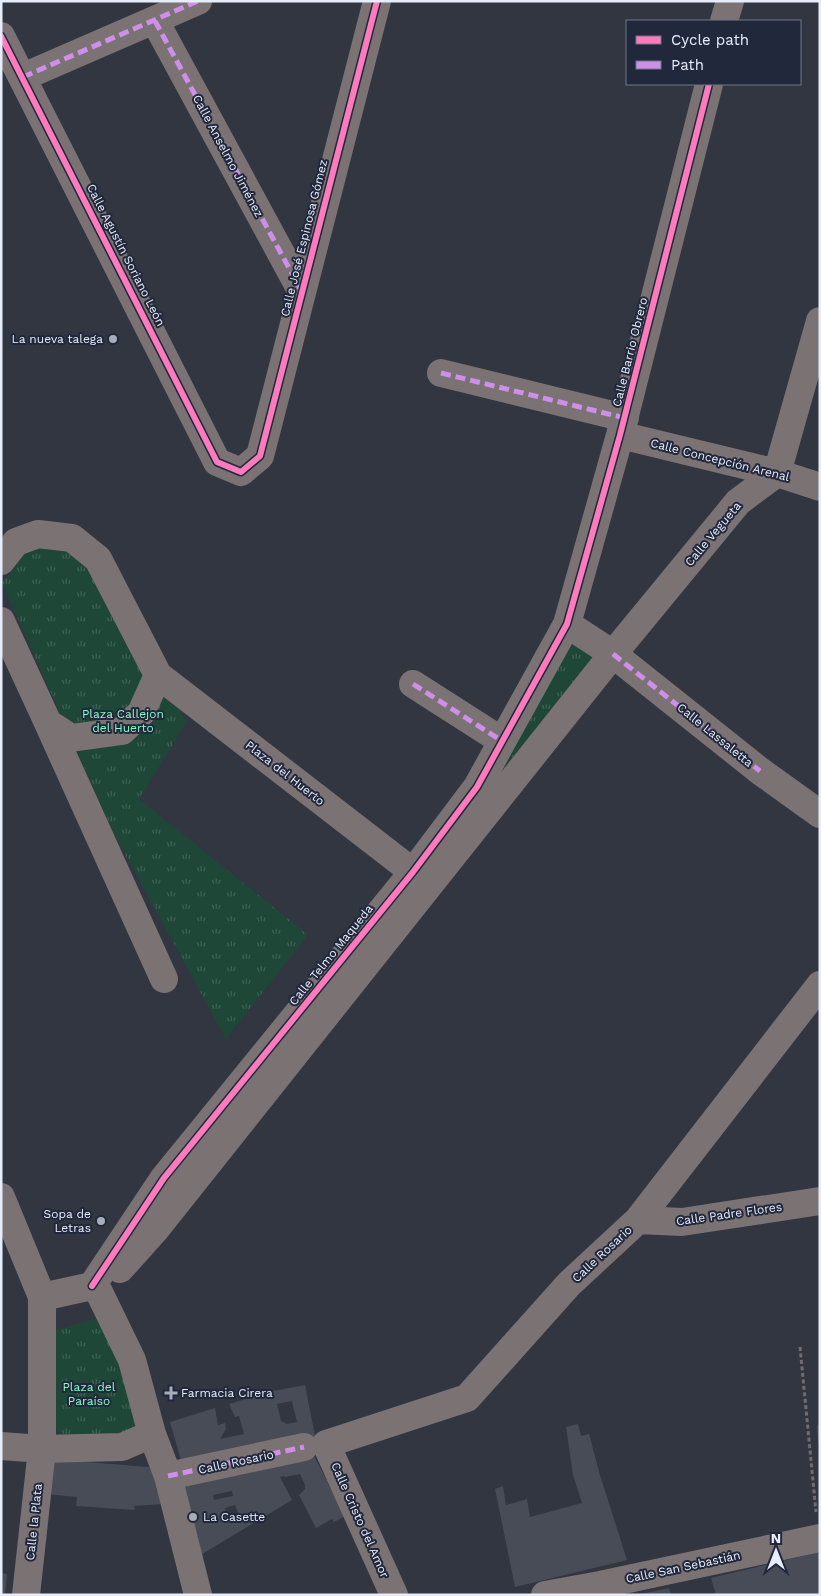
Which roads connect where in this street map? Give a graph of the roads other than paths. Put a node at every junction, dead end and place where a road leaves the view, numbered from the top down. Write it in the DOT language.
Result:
graph roads {
  1 [pos="198,1"];
  2 [pos="377,1"];
  3 [pos="730,1"];
  4 [pos="724,20"];
  5 [pos="155,21"];
  6 [pos="1,36"];
  7 [pos="23,77"];
  8 [pos="709,85"];
  9 [pos="302,292"];
  10 [pos="820,322"];
  11 [pos="441,373"];
  12 [pos="622,426"];
  13 [pos="242,472"];
  14 [pos="777,473"];
  15 [pos="820,487"];
  16 [pos="1,561"];
  17 [pos="1,620"];
  18 [pos="567,624"];
  19 [pos="613,654"];
  20 [pos="158,675"];
  21 [pos="413,684"];
  22 [pos="48,723"];
  23 [pos="502,741"];
  24 [pos="820,814"];
  25 [pos="413,872"];
  26 [pos="164,980"];
  27 [pos="820,985"];
  28 [pos="1,1197"];
  29 [pos="820,1201"];
  30 [pos="638,1220"];
  31 [pos="96,1289"];
  32 [pos="42,1297"];
  33 [pos="152,1434"];
  34 [pos="1,1446"];
  35 [pos="315,1446"];
  36 [pos="42,1449"];
  37 [pos="168,1476"];
  38 [pos="819,1538"];
  39 [pos="601,1590"];
  40 [pos="26,1595"];
  41 [pos="198,1595"];
  42 [pos="394,1595"];
  43 [pos="546,1595"];
  1 -- 5 [label="street"];
  2 -- 9 [label="street, Calle José Espinosa Gómez"];
  3 -- 4 [label="street"];
  5 -- 7 [label="street"];
  5 -- 9 [label="street, Calle Anselmo Jiménez"];
  6 -- 7 [label="street, Calle Agustín Soriano León"];
  7 -- 13 [label="street, Calle Agustín Soriano León"];
  8 -- 12 [label="street, Calle Barrio Obrero"];
  9 -- 13 [label="street, Calle José Espinosa Gómez"];
  10 -- 14 [label="street"];
  11 -- 12 [label="street, Calle Concepción Arenal"];
  12 -- 14 [label="street, Calle Concepción Arenal"];
  12 -- 18 [label="street, Calle Barrio Obrero"];
  14 -- 15 [label="street, Calle Concepción Arenal"];
  14 -- 19 [label="street, Calle Vegueta"];
  16 -- 20 [label="street, Plaza del Huerto"];
  17 -- 22 [label="street"];
  18 -- 19 [label="street, Calle Lassaletta"];
  18 -- 23 [label="street, Calle Telmo Maqueda"];
  19 -- 24 [label="street, Calle Lassaletta"];
  19 -- 31 [label="street"];
  20 -- 22 [label="street"];
  20 -- 25 [label="street, Plaza del Huerto"];
  21 -- 23 [label="street"];
  22 -- 26 [label="street"];
  23 -- 25 [label="street, Calle Telmo Maqueda"];
  25 -- 31 [label="street, Calle Telmo Maqueda"];
  27 -- 30 [label="street, Calle Rosario"];
  28 -- 32 [label="street"];
  29 -- 30 [label="street, Calle Padre Flores"];
  30 -- 35 [label="street, Calle Rosario"];
  31 -- 32 [label="street"];
  31 -- 33 [label="street"];
  32 -- 36 [label="street"];
  33 -- 36 [label="street"];
  33 -- 37 [label="street"];
  34 -- 36 [label="street"];
  35 -- 37 [label="street, Calle Rosario"];
  35 -- 42 [label="street, Calle Cristo del Amor"];
  36 -- 40 [label="street, Calle la Plata"];
  37 -- 41 [label="street"];
  38 -- 39 [label="street, Calle San Sebastián"];
  39 -- 43 [label="street, Calle San Sebastián"];
}
